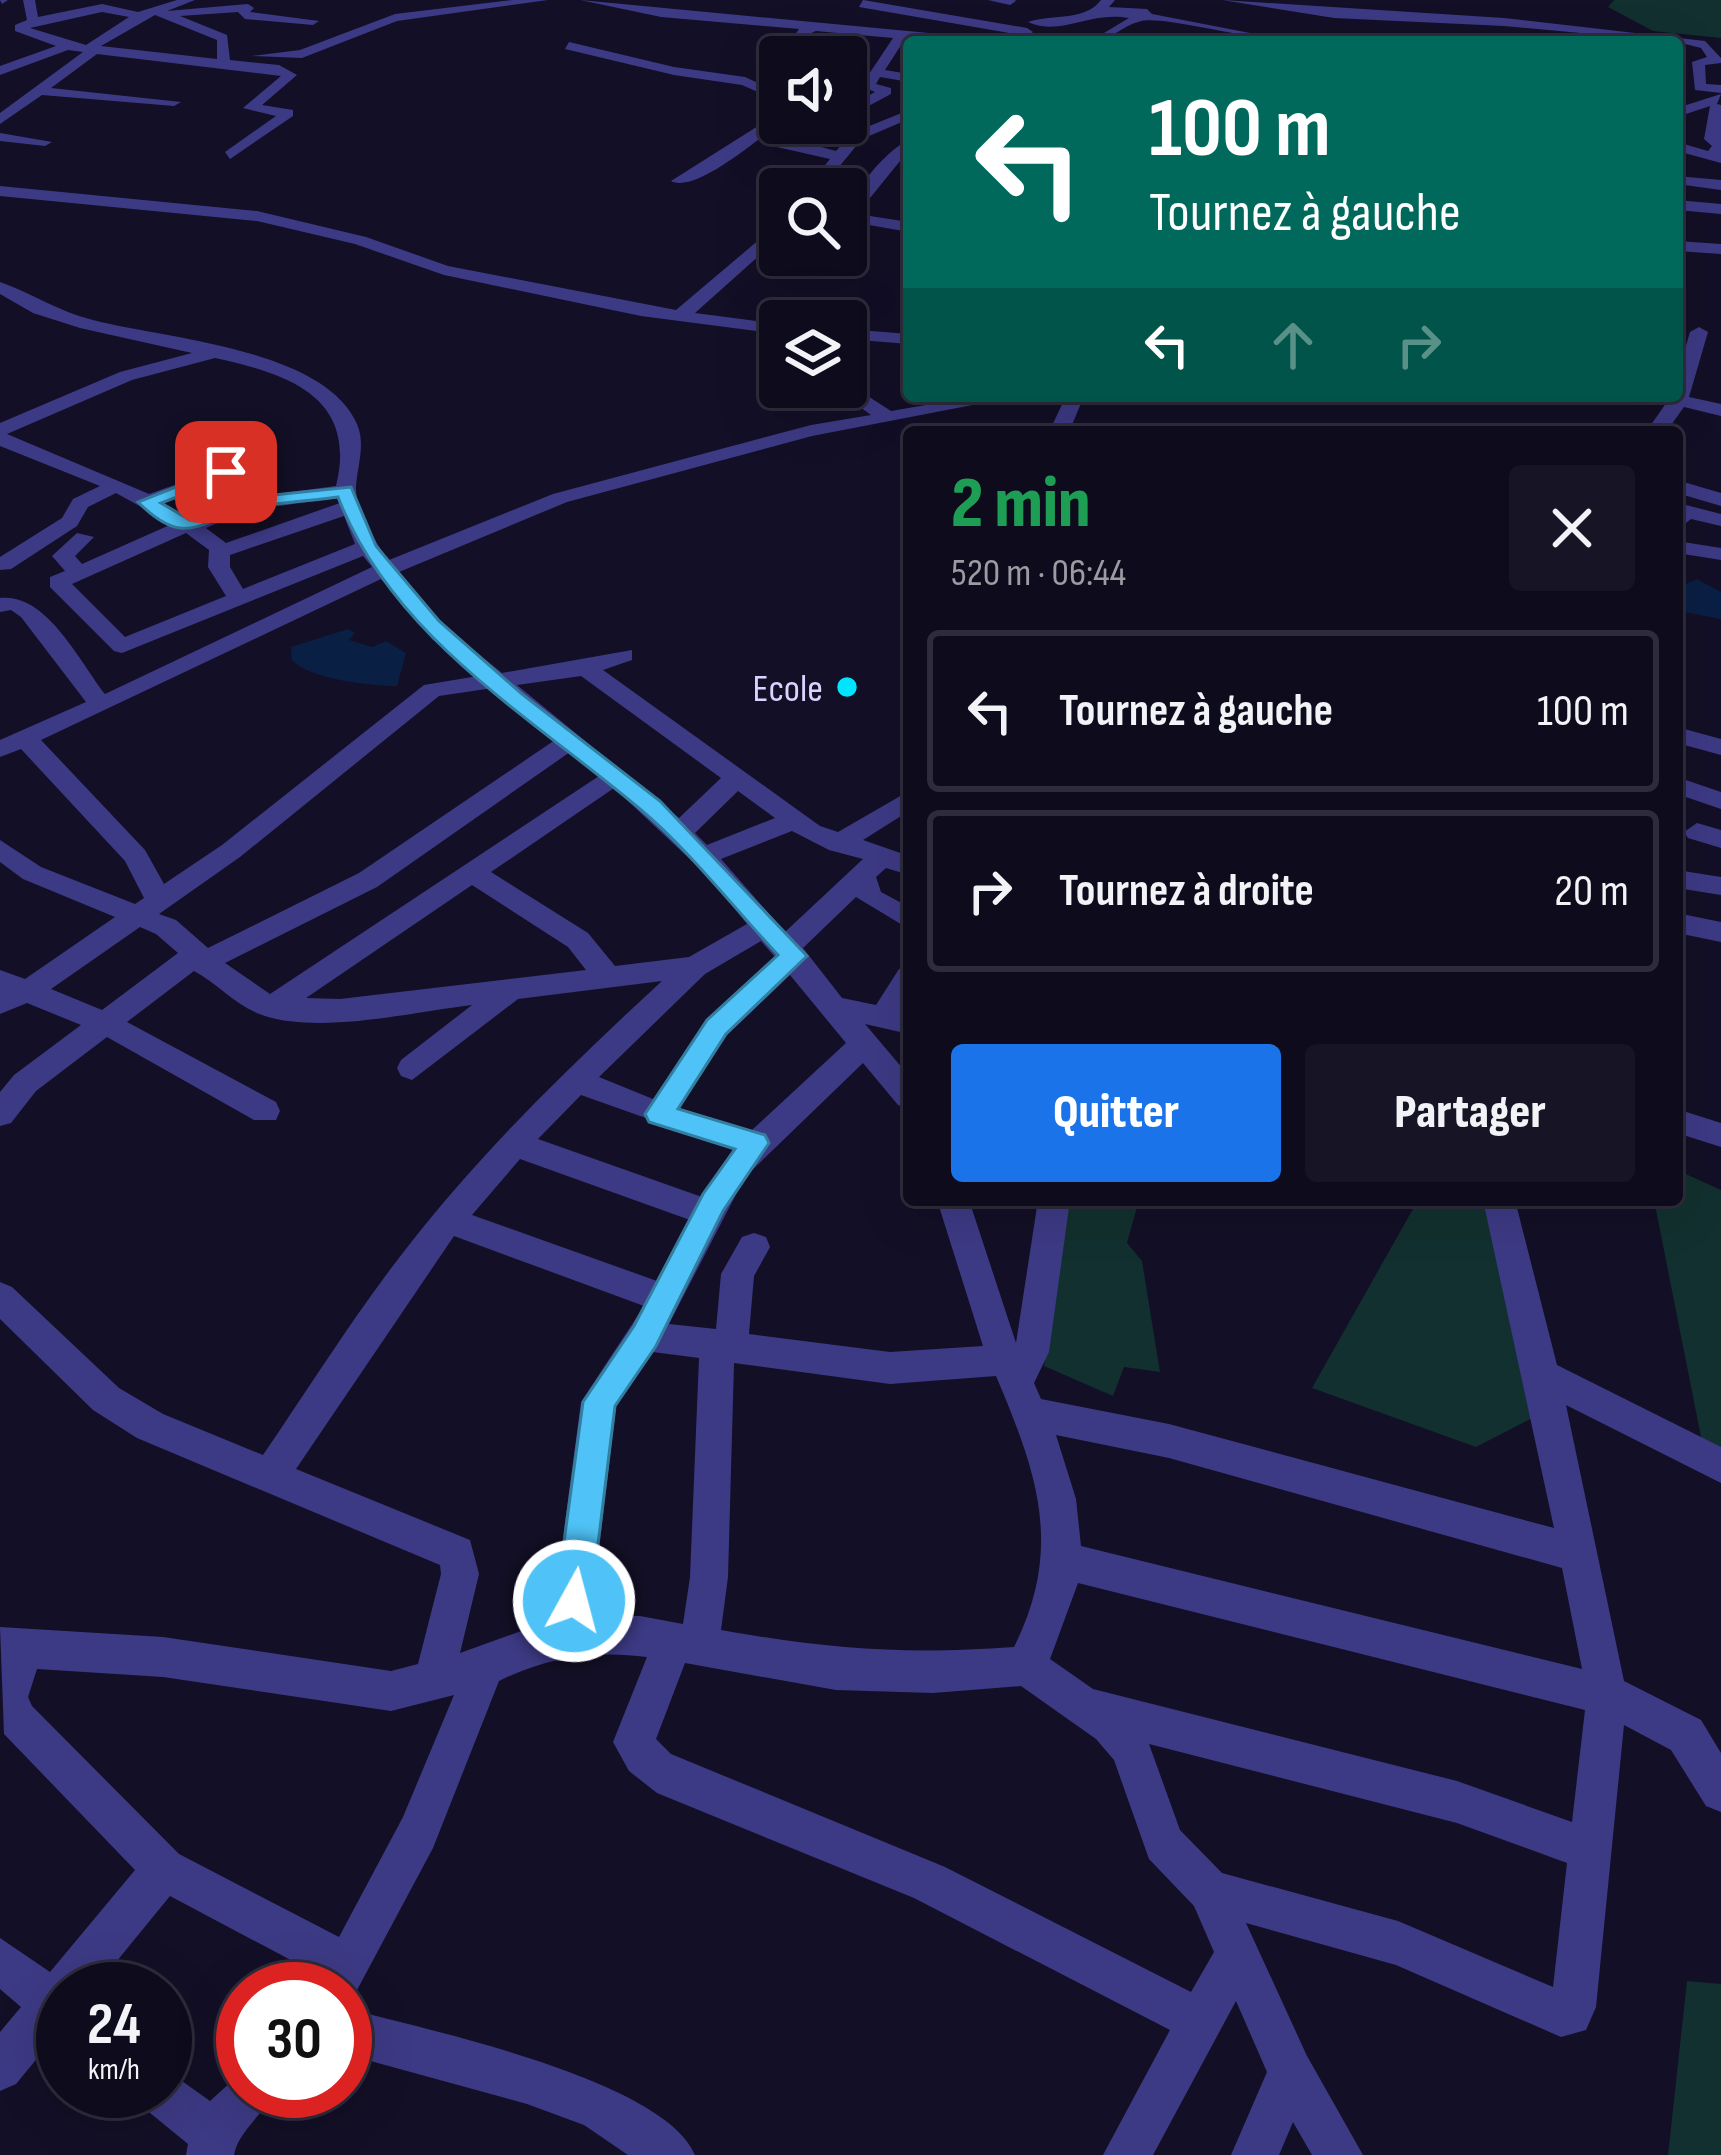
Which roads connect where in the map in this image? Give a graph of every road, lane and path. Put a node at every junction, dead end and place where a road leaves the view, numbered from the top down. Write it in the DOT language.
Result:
graph roads {
  1 [pos="136,0"];
  2 [pos="189,0"];
  3 [pos="542,0"];
  4 [pos="586,0"];
  5 [pos="994,0"];
  6 [pos="1228,0"];
  7 [pos="864,2"];
  8 [pos="1163,3"];
  9 [pos="1106,4"];
  10 [pos="1484,4"];
  11 [pos="1015,5"];
  12 [pos="728,6"];
  13 [pos="155,12"];
  14 [pos="948,12"];
  15 [pos="0,14"];
  16 [pos="689,16"];
  17 [pos="1142,16"];
  18 [pos="32,17"];
  19 [pos="1438,19"];
  20 [pos="1504,22"];
  21 [pos="814,27"];
  22 [pos="1122,28"];
  23 [pos="1026,32"];
  24 [pos="312,33"];
  25 [pos="875,34"];
  26 [pos="797,36"];
  27 [pos="957,36"];
  28 [pos="1109,36"];
  29 [pos="1161,36"];
  30 [pos="1256,36"];
  31 [pos="1445,36"];
  32 [pos="1498,36"];
  33 [pos="1628,36"];
  34 [pos="900,37"];
  35 [pos="903,37"];
  36 [pos="11,41"];
  37 [pos="1683,42"];
  38 [pos="67,46"];
  39 [pos="569,46"];
  40 [pos="92,49"];
  41 [pos="225,58"];
  42 [pos="174,59"];
  43 [pos="276,63"];
  44 [pos="154,72"];
  45 [pos="0,73"];
  46 [pos="869,76"];
  47 [pos="903,76"];
  48 [pos="140,84"];
  49 [pos="1683,86"];
  50 [pos="1700,87"];
  51 [pos="759,88"];
  52 [pos="42,89"];
  53 [pos="1720,98"];
  54 [pos="129,100"];
  55 [pos="174,102"];
  56 [pos="867,103"];
  57 [pos="1683,111"];
  58 [pos="903,117"];
  59 [pos="0,120"];
  60 [pos="867,122"];
  61 [pos="882,126"];
  62 [pos="759,131"];
  63 [pos="0,137"];
  64 [pos="45,142"];
  65 [pos="801,144"];
  66 [pos="776,145"];
  67 [pos="1683,148"];
  68 [pos="871,150"];
  69 [pos="810,151"];
  70 [pos="230,154"];
  71 [pos="839,156"];
  72 [pos="1716,158"];
  73 [pos="898,160"];
  74 [pos="829,168"];
  75 [pos="867,178"];
  76 [pos="873,179"];
  77 [pos="677,181"];
  78 [pos="1683,181"];
  79 [pos="891,182"];
  80 [pos="1721,185"];
  81 [pos="867,186"];
  82 [pos="0,190"];
  83 [pos="867,206"];
  84 [pos="1683,206"];
  85 [pos="1721,209"];
  86 [pos="867,210"];
  87 [pos="903,210"];
  88 [pos="903,224"];
  89 [pos="1683,246"];
  90 [pos="1721,249"];
  91 [pos="759,251"];
  92 [pos="0,287"];
  93 [pos="680,317"];
  94 [pos="759,327"];
  95 [pos="1683,331"];
  96 [pos="1700,332"];
  97 [pos="1721,335"];
  98 [pos="867,336"];
  99 [pos="903,339"];
  100 [pos="219,350"];
  101 [pos="1683,385"];
  102 [pos="1683,401"];
  103 [pos="972,402"];
  104 [pos="867,403"];
  105 [pos="1721,410"];
  106 [pos="885,416"];
  107 [pos="0,434"];
  108 [pos="211,443"];
  109 [pos="34,453"];
  110 [pos="7,466"];
  111 [pos="117,485"];
  112 [pos="1683,488"];
  113 [pos="349,498"];
  114 [pos="1721,500"];
  115 [pos="147,502"];
  116 [pos="1683,515"];
  117 [pos="1721,520"];
  118 [pos="189,526"];
  119 [pos="75,531"];
  120 [pos="1683,548"];
  121 [pos="222,551"];
  122 [pos="1721,554"];
  123 [pos="376,558"];
  124 [pos="103,561"];
  125 [pos="2,562"];
  126 [pos="1683,567"];
  127 [pos="77,571"];
  128 [pos="1721,572"];
  129 [pos="237,597"];
  130 [pos="8,604"];
  131 [pos="624,655"];
  132 [pos="586,668"];
  133 [pos="496,683"];
  134 [pos="100,705"];
  135 [pos="1683,736"];
  136 [pos="10,738"];
  137 [pos="570,741"];
  138 [pos="1721,746"];
  139 [pos="614,777"];
  140 [pos="737,777"];
  141 [pos="1683,787"];
  142 [pos="1721,801"];
  143 [pos="903,803"];
  144 [pos="795,820"];
  145 [pos="679,832"];
  146 [pos="838,844"];
  147 [pos="0,848"];
  148 [pos="703,856"];
  149 [pos="903,866"];
  150 [pos="871,867"];
  151 [pos="472,872"];
  152 [pos="1683,880"];
  153 [pos="1721,886"];
  154 [pos="148,906"];
  155 [pos="903,916"];
  156 [pos="1683,924"];
  157 [pos="1721,932"];
  158 [pos="783,942"];
  159 [pos="198,960"];
  160 [pos="695,967"];
  161 [pos="607,976"];
  162 [pos="14,985"];
  163 [pos="516,985"];
  164 [pos="903,990"];
  165 [pos="0,1004"];
  166 [pos="271,1006"];
  167 [pos="107,1024"];
  168 [pos="886,1028"];
  169 [pos="412,1068"];
  170 [pos="903,1078"];
  171 [pos="576,1080"];
  172 [pos="265,1111"];
  173 [pos="0,1114"];
  174 [pos="659,1114"];
  175 [pos="1683,1123"];
  176 [pos="1721,1135"];
  177 [pos="755,1143"];
  178 [pos="515,1144"];
  179 [pos="955,1206"];
  180 [pos="1053,1206"];
  181 [pos="1500,1206"];
  182 [pos="708,1213"];
  183 [pos="448,1220"];
  184 [pos="754,1247"];
  185 [pos="0,1297"];
  186 [pos="666,1299"];
  187 [pos="645,1336"];
  188 [pos="717,1348"];
  189 [pos="1542,1376"];
  190 [pos="1018,1384"];
  191 [pos="1721,1466"];
  192 [pos="269,1478"];
  193 [pos="1580,1554"];
  194 [pos="1062,1561"];
  195 [pos="568,1636"];
  196 [pos="686,1644"];
  197 [pos="11,1649"];
  198 [pos="1026,1666"];
  199 [pos="484,1667"];
  200 [pos="433,1682"];
  201 [pos="1607,1694"];
  202 [pos="1087,1708"];
  203 [pos="1721,1791"];
  204 [pos="1592,1851"];
  205 [pos="164,1868"];
  206 [pos="1209,1891"];
  207 [pos="1239,1950"];
  208 [pos="0,1960"];
  209 [pos="92,1962"];
  210 [pos="314,1962"];
  211 [pos="348,1962"];
  212 [pos="36,1990"];
  213 [pos="1202,2022"];
  214 [pos="36,2029"];
  215 [pos="372,2038"];
  216 [pos="0,2068"];
  217 [pos="1291,2072"];
  218 [pos="186,2118"];
  219 [pos="231,2118"];
  220 [pos="211,2145"];
  221 [pos="671,2155"];
  222 [pos="1127,2155"];
  223 [pos="1255,2155"];
  224 [pos="1339,2155"];
  1 -- 13 [label="street"];
  2 -- 13 [label="street"];
  3 -- 24 [label="street"];
  4 -- 16 [label="street"];
  5 -- 11 [label="street"];
  6 -- 19 [label="street"];
  7 -- 14 [label="street"];
  7 -- 25 [label="street"];
  8 -- 17 [label="street"];
  9 -- 17 [label="street"];
  9 -- 23 [label="street"];
  10 -- 20 [label="street"];
  11 -- 23 [label="street"];
  12 -- 16 [label="street"];
  13 -- 18 [label="street"];
  13 -- 24 [label="street"];
  13 -- 40 [label="street"];
  13 -- 41 [label="street"];
  14 -- 23 [label="street"];
  14 -- 27 [label="street"];
  15 -- 18 [label="street"];
  16 -- 21 [label="street"];
  17 -- 22 [label="street"];
  17 -- 30 [label="street"];
  18 -- 36 [label="street"];
  18 -- 38 [label="street"];
  19 -- 20 [label="street"];
  19 -- 31 [label="street"];
  20 -- 32 [label="street"];
  20 -- 33 [label="street"];
  21 -- 25 [label="street"];
  21 -- 26 [label="street"];
  22 -- 28 [label="street"];
  22 -- 29 [label="street"];
  24 -- 43 [label="street"];
  25 -- 34 [label="street"];
  34 -- 35 [label="street"];
  34 -- 46 [label="street"];
  37 -- 50 [label="street"];
  38 -- 40 [label="street"];
  38 -- 45 [label="street"];
  39 -- 51 [label="street"];
  40 -- 42 [label="street"];
  40 -- 52 [label="street"];
  41 -- 42 [label="street"];
  41 -- 43 [label="street"];
  42 -- 44 [label="street"];
  43 -- 70 [label="street"];
  45 -- 52 [label="street"];
  46 -- 47 [label="street"];
  46 -- 56 [label="street"];
  48 -- 54 [label="street"];
  49 -- 50 [label="street"];
  50 -- 53 [label="street"];
  52 -- 54 [label="street"];
  52 -- 59 [label="street"];
  53 -- 57 [label="street"];
  53 -- 72 [label="street"];
  54 -- 55 [label="street"];
  58 -- 61 [label="street"];
  60 -- 61 [label="street"];
  61 -- 71 [label="street"];
  62 -- 77 [label="street"];
  63 -- 64 [label="street"];
  65 -- 69 [label="street"];
  66 -- 69 [label="street"];
  67 -- 72 [label="street"];
  68 -- 73 [label="street"];
  69 -- 71 [label="street"];
  71 -- 74 [label="street"];
  73 -- 76 [label="street"];
  75 -- 76 [label="street"];
  76 -- 79 [label="street"];
  76 -- 81 [label="street"];
  78 -- 80 [label="street"];
  82 -- 93 [label="street"];
  83 -- 87 [label="street"];
  84 -- 85 [label="street"];
  86 -- 88 [label="street"];
  89 -- 90 [label="street"];
  91 -- 93 [label="street"];
  92 -- 100 [label="street"];
  93 -- 94 [label="street"];
  95 -- 96 [label="street"];
  96 -- 97 [label="street"];
  96 -- 101 [label="street"];
  98 -- 99 [label="street"];
  100 -- 107 [label="street"];
  100 -- 113 [label="street"];
  102 -- 105 [label="street"];
  103 -- 106 [label="street"];
  104 -- 106 [label="street"];
  106 -- 123 [label="street"];
  107 -- 109 [label="street"];
  108 -- 115 [label="street"];
  109 -- 110 [label="street"];
  109 -- 111 [label="street"];
  111 -- 115 [label="street"];
  111 -- 119 [label="street"];
  112 -- 114 [label="street"];
  113 -- 118 [label="street"];
  113 -- 121 [label="street"];
  113 -- 123 [label="street"];
  115 -- 118 [label="street"];
  116 -- 117 [label="street"];
  118 -- 121 [label="street"];
  118 -- 124 [label="street"];
  119 -- 124 [label="street"];
  119 -- 125 [label="street"];
  119 -- 127 [label="street"];
  120 -- 122 [label="street"];
  121 -- 129 [label="street"];
  123 -- 129 [label="street"];
  123 -- 133 [label="street"];
  123 -- 134 [label="street"];
  124 -- 127 [label="street"];
  125 -- 130 [label="street"];
  126 -- 128 [label="street"];
  127 -- 129 [label="street"];
  130 -- 134 [label="street"];
  131 -- 132 [label="street"];
  132 -- 133 [label="street"];
  132 -- 140 [label="street"];
  133 -- 137 [label="street"];
  133 -- 154 [label="street"];
  134 -- 136 [label="street"];
  135 -- 138 [label="street"];
  136 -- 154 [label="street"];
  137 -- 139 [label="street"];
  137 -- 159 [label="street"];
  139 -- 145 [label="street"];
  139 -- 151 [label="street"];
  140 -- 144 [label="street"];
  140 -- 145 [label="street"];
  141 -- 142 [label="street"];
  143 -- 146 [label="street"];
  144 -- 146 [label="street"];
  144 -- 148 [label="street"];
  145 -- 148 [label="street"];
  146 -- 150 [label="street"];
  147 -- 154 [label="street"];
  148 -- 158 [label="street"];
  149 -- 150 [label="street"];
  150 -- 155 [label="street"];
  150 -- 158 [label="street"];
  151 -- 161 [label="street"];
  151 -- 166 [label="street"];
  152 -- 153 [label="street"];
  154 -- 159 [label="street"];
  154 -- 162 [label="street"];
  156 -- 157 [label="street"];
  158 -- 160 [label="street"];
  158 -- 168 [label="street"];
  158 -- 174 [label="street"];
  159 -- 166 [label="street"];
  159 -- 167 [label="street"];
  160 -- 161 [label="street"];
  160 -- 171 [label="street"];
  161 -- 163 [label="street"];
  162 -- 165 [label="street"];
  162 -- 167 [label="street"];
  163 -- 166 [label="street"];
  163 -- 169 [label="street"];
  164 -- 168 [label="street"];
  167 -- 172 [label="street"];
  167 -- 173 [label="street"];
  168 -- 170 [label="street"];
  168 -- 177 [label="street"];
  171 -- 174 [label="street"];
  171 -- 178 [label="street"];
  174 -- 177 [label="street"];
  175 -- 176 [label="street"];
  177 -- 182 [label="street"];
  178 -- 182 [label="street"];
  178 -- 183 [label="street"];
  179 -- 190 [label="street"];
  180 -- 190 [label="street"];
  181 -- 189 [label="street"];
  182 -- 186 [label="street"];
  183 -- 186 [label="street"];
  183 -- 192 [label="street"];
  184 -- 188 [label="street"];
  185 -- 192 [label="street"];
  186 -- 187 [label="street"];
  187 -- 188 [label="street"];
  187 -- 195 [label="street"];
  188 -- 190 [label="street"];
  188 -- 196 [label="street"];
  189 -- 191 [label="street"];
  189 -- 193 [label="street"];
  190 -- 193 [label="street"];
  190 -- 194 [label="street"];
  192 -- 200 [label="street"];
  193 -- 201 [label="street"];
  194 -- 198 [label="street"];
  194 -- 201 [label="street"];
  195 -- 196 [label="street"];
  195 -- 199 [label="street"];
  196 -- 198 [label="street"];
  196 -- 213 [label="street"];
  197 -- 200 [label="street"];
  197 -- 205 [label="street"];
  198 -- 202 [label="street"];
  199 -- 200 [label="street"];
  199 -- 211 [label="street"];
  201 -- 203 [label="street"];
  201 -- 204 [label="street"];
  202 -- 204 [label="street"];
  202 -- 206 [label="street"];
  204 -- 206 [label="street"];
  205 -- 209 [label="street"];
  205 -- 210 [label="street"];
  206 -- 207 [label="street"];
  207 -- 213 [label="street"];
  207 -- 217 [label="street"];
  208 -- 212 [label="street"];
  213 -- 222 [label="street"];
  214 -- 216 [label="street"];
  215 -- 221 [label="street"];
  217 -- 223 [label="street"];
  217 -- 224 [label="street"];
  218 -- 220 [label="street"];
  219 -- 220 [label="street"];
}
